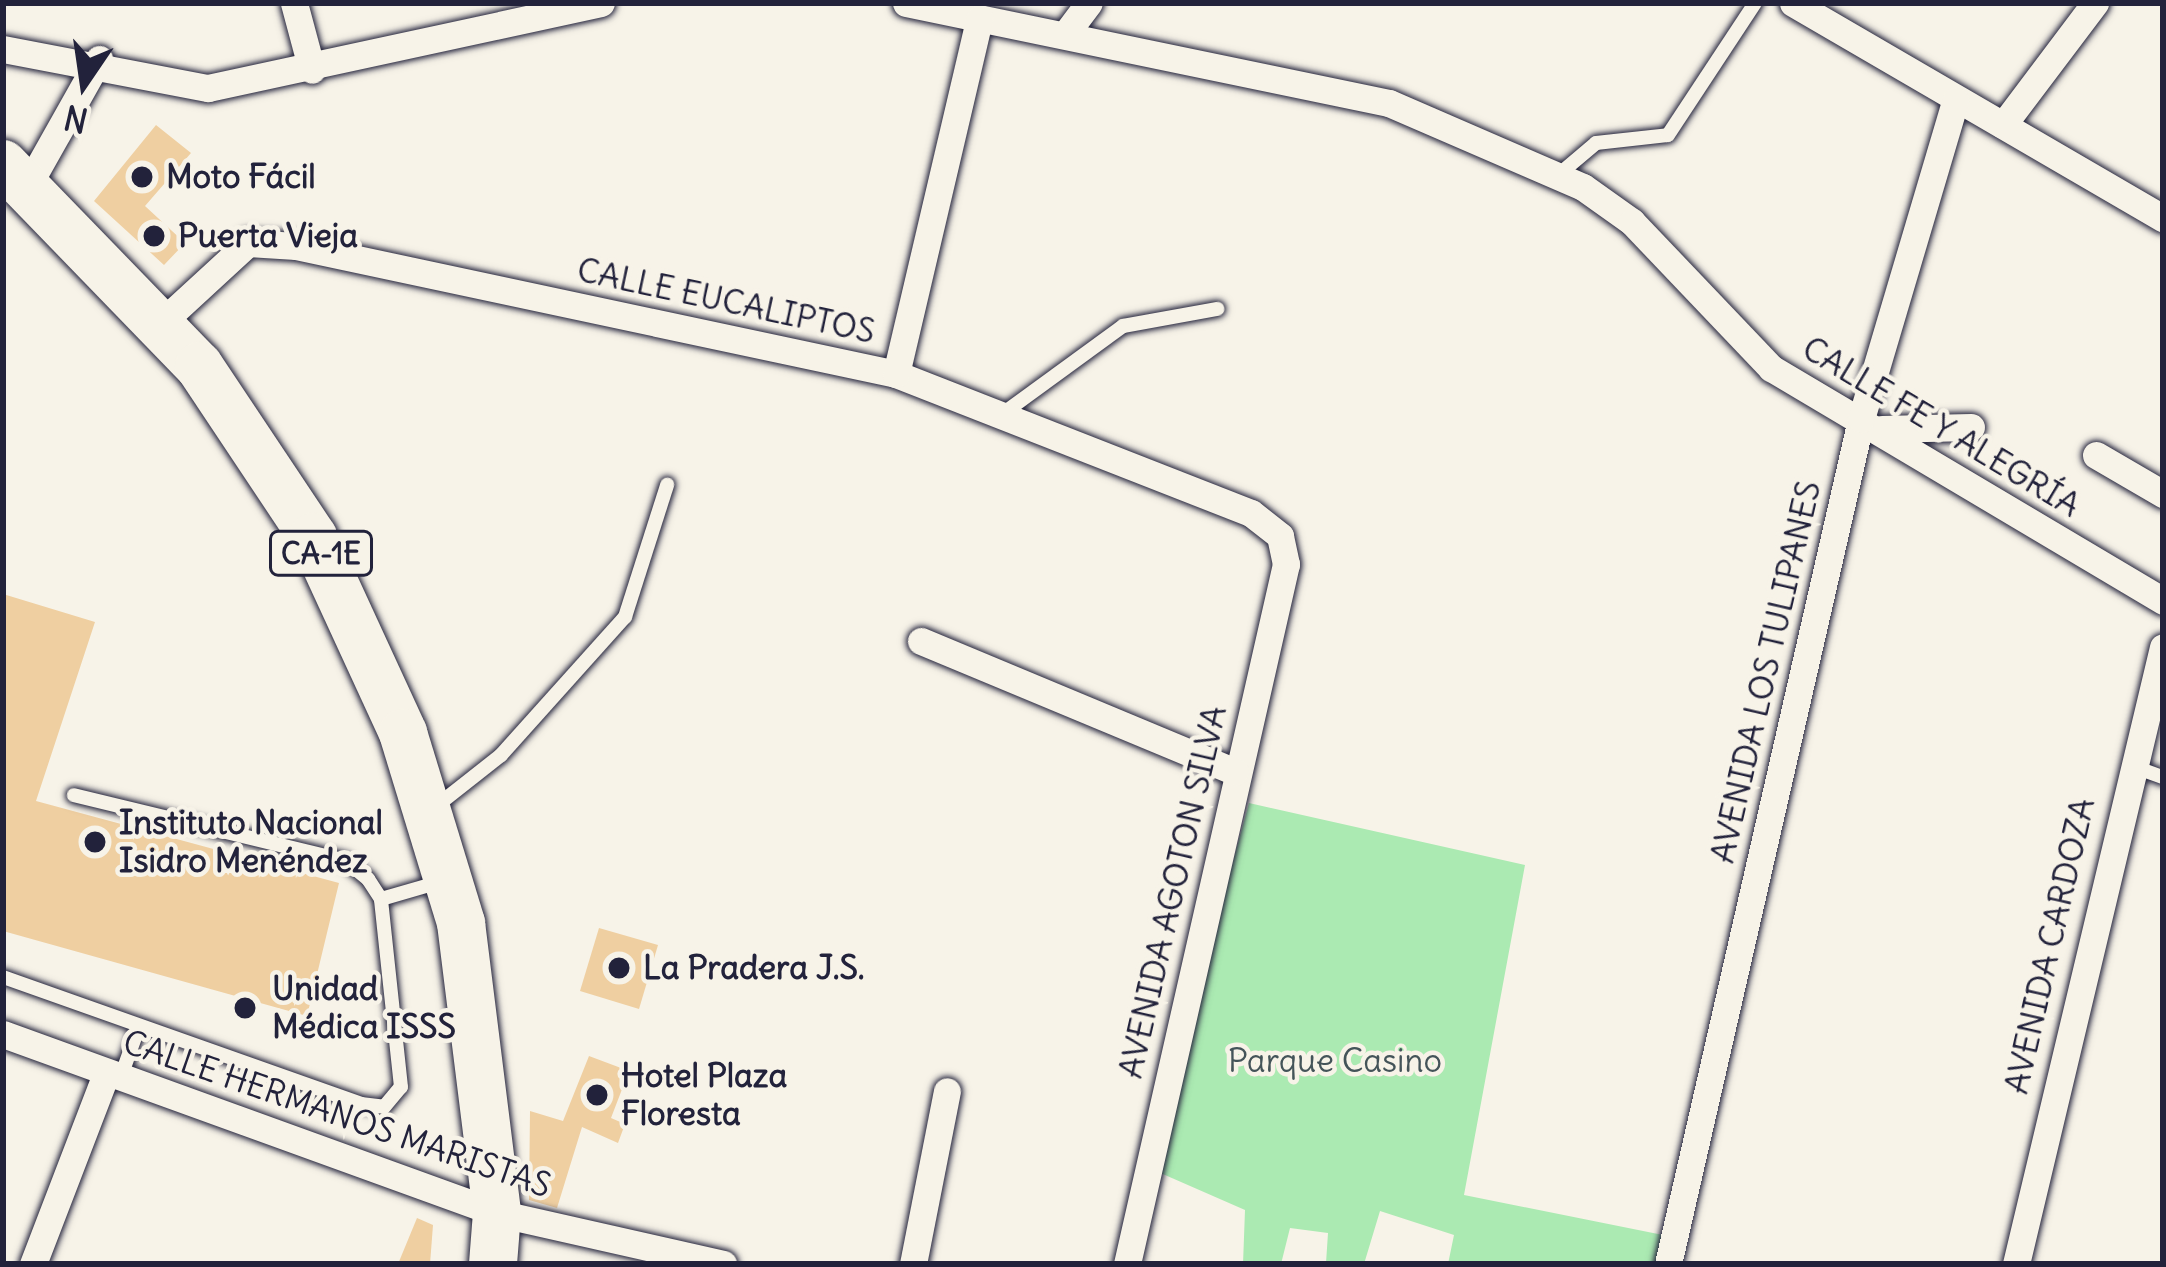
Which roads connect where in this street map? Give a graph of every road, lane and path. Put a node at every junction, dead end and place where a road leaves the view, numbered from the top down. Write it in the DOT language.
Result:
graph roads {
  1 [pos="294,3"];
  2 [pos="601,3"];
  3 [pos="906,3"];
  4 [pos="1089,3"];
  5 [pos="1755,3"];
  6 [pos="1792,3"];
  7 [pos="2095,3"];
  8 [pos="979,19"];
  9 [pos="1067,32"];
  10 [pos="3,49"];
  11 [pos="99,59"];
  12 [pos="312,70"];
  13 [pos="1955,101"];
  14 [pos="2003,125"];
  15 [pos="1556,176"];
  16 [pos="12,178"];
  17 [pos="2163,218"];
  18 [pos="1217,309"];
  19 [pos="161,323"];
  20 [pos="896,374"];
  21 [pos="1001,415"];
  22 [pos="1871,424"];
  23 [pos="1971,428"];
  24 [pos="2096,455"];
  25 [pos="667,485"];
  26 [pos="2163,494"];
  27 [pos="1280,536"];
  28 [pos="2163,602"];
  29 [pos="921,641"];
  30 [pos="2163,646"];
  31 [pos="2128,764"];
  32 [pos="1235,772"];
  33 [pos="2163,777"];
  34 [pos="74,795"];
  35 [pos="430,812"];
  36 [pos="449,879"];
  37 [pos="382,898"];
  38 [pos="3,977"];
  39 [pos="138,1029"];
  40 [pos="3,1034"];
  41 [pos="113,1076"];
  42 [pos="947,1091"];
  43 [pos="484,1209"];
  44 [pos="33,1264"];
  45 [pos="468,1264"];
  46 [pos="493,1264"];
  47 [pos="723,1264"];
  48 [pos="913,1264"];
  49 [pos="1127,1264"];
  50 [pos="1668,1264"];
  51 [pos="2016,1264"];
  1 -- 12 [label="street"];
  2 -- 12 [label="street"];
  3 -- 8 [label="street, CALLE FE Y ALEGRÍA"];
  4 -- 9 [label="street"];
  5 -- 15 [label="lane"];
  6 -- 13 [label="street"];
  7 -- 14 [label="street"];
  8 -- 9 [label="street, CALLE FE Y ALEGRÍA"];
  8 -- 20 [label="street"];
  9 -- 15 [label="street, CALLE FE Y ALEGRÍA"];
  10 -- 11 [label="street"];
  11 -- 12 [label="street"];
  11 -- 16 [label="street"];
  13 -- 14 [label="street"];
  13 -- 22 [label="street, AVENIDA LOS TULIPANES"];
  14 -- 17 [label="street"];
  15 -- 22 [label="street, CALLE FE Y ALEGRÍA"];
  16 -- 19 [label="highway, CA-1E"];
  18 -- 21 [label="lane"];
  19 -- 20 [label="street, CALLE EUCALIPTOS"];
  19 -- 35 [label="highway, CA-1E"];
  20 -- 21 [label="street, CALLE EUCALIPTOS"];
  21 -- 27 [label="street, CALLE EUCALIPTOS"];
  22 -- 23 [label="street"];
  22 -- 28 [label="street, CALLE FE Y ALEGRÍA"];
  22 -- 50 [label="street, AVENIDA LOS TULIPANES"];
  24 -- 26 [label="street"];
  25 -- 35 [label="lane"];
  27 -- 32 [label="street, AVENIDA AGOTON SILVA"];
  29 -- 32 [label="street"];
  30 -- 31 [label="street, AVENIDA CARDOZA"];
  31 -- 33 [label="lane"];
  31 -- 51 [label="street, AVENIDA CARDOZA"];
  32 -- 49 [label="street, AVENIDA AGOTON SILVA"];
  34 -- 37 [label="lane"];
  35 -- 36 [label="highway, CA-1E"];
  36 -- 37 [label="lane"];
  36 -- 43 [label="highway, CA-1E"];
  37 -- 39 [label="lane"];
  38 -- 39 [label="lane"];
  39 -- 41 [label="lane"];
  40 -- 41 [label="street, CALLE HERMANOS MARISTAS"];
  41 -- 43 [label="street, CALLE HERMANOS MARISTAS"];
  41 -- 44 [label="street"];
  42 -- 48 [label="street"];
  43 -- 45 [label="highway, CA-1E"];
  43 -- 46 [label="highway, CA-1E"];
  43 -- 47 [label="street, CALLE HERMANOS MARISTAS"];
}
